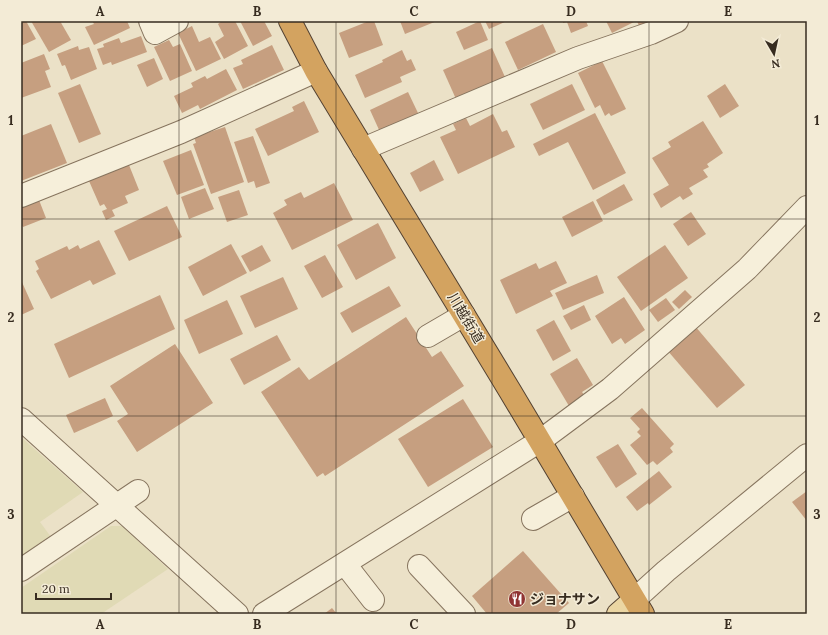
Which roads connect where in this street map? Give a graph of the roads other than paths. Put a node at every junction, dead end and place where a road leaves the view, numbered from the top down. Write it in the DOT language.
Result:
graph roads {
  1 [pos="150,21"];
  2 [pos="177,21"];
  3 [pos="290,21"];
  4 [pos="677,21"];
  5 [pos="316,71"];
  6 [pos="363,149"];
  7 [pos="21,196"];
  8 [pos="807,207"];
  9 [pos="464,315"];
  10 [pos="428,336"];
  11 [pos="21,419"];
  12 [pos="540,441"];
  13 [pos="807,455"];
  14 [pos="138,491"];
  15 [pos="572,496"];
  16 [pos="116,505"];
  17 [pos="532,519"];
  18 [pos="345,564"];
  19 [pos="419,566"];
  20 [pos="21,570"];
  21 [pos="373,600"];
  22 [pos="639,607"];
  23 [pos="237,614"];
  24 [pos="264,614"];
  25 [pos="464,614"];
  26 [pos="618,614"];
  1 -- 2 [label="street"];
  3 -- 5 [label="highway, 川越街道"];
  4 -- 6 [label="street"];
  5 -- 6 [label="highway, 川越街道"];
  5 -- 7 [label="street"];
  6 -- 9 [label="highway, 川越街道"];
  8 -- 12 [label="street"];
  9 -- 10 [label="street"];
  9 -- 12 [label="highway, 川越街道"];
  11 -- 16 [label="street"];
  12 -- 15 [label="highway, 川越街道"];
  12 -- 18 [label="street"];
  13 -- 22 [label="street"];
  14 -- 16 [label="street"];
  15 -- 17 [label="street"];
  15 -- 22 [label="highway, 川越街道"];
  16 -- 20 [label="street"];
  16 -- 23 [label="street"];
  18 -- 21 [label="street"];
  18 -- 24 [label="street"];
  19 -- 25 [label="street"];
  22 -- 26 [label="main road"];
}
